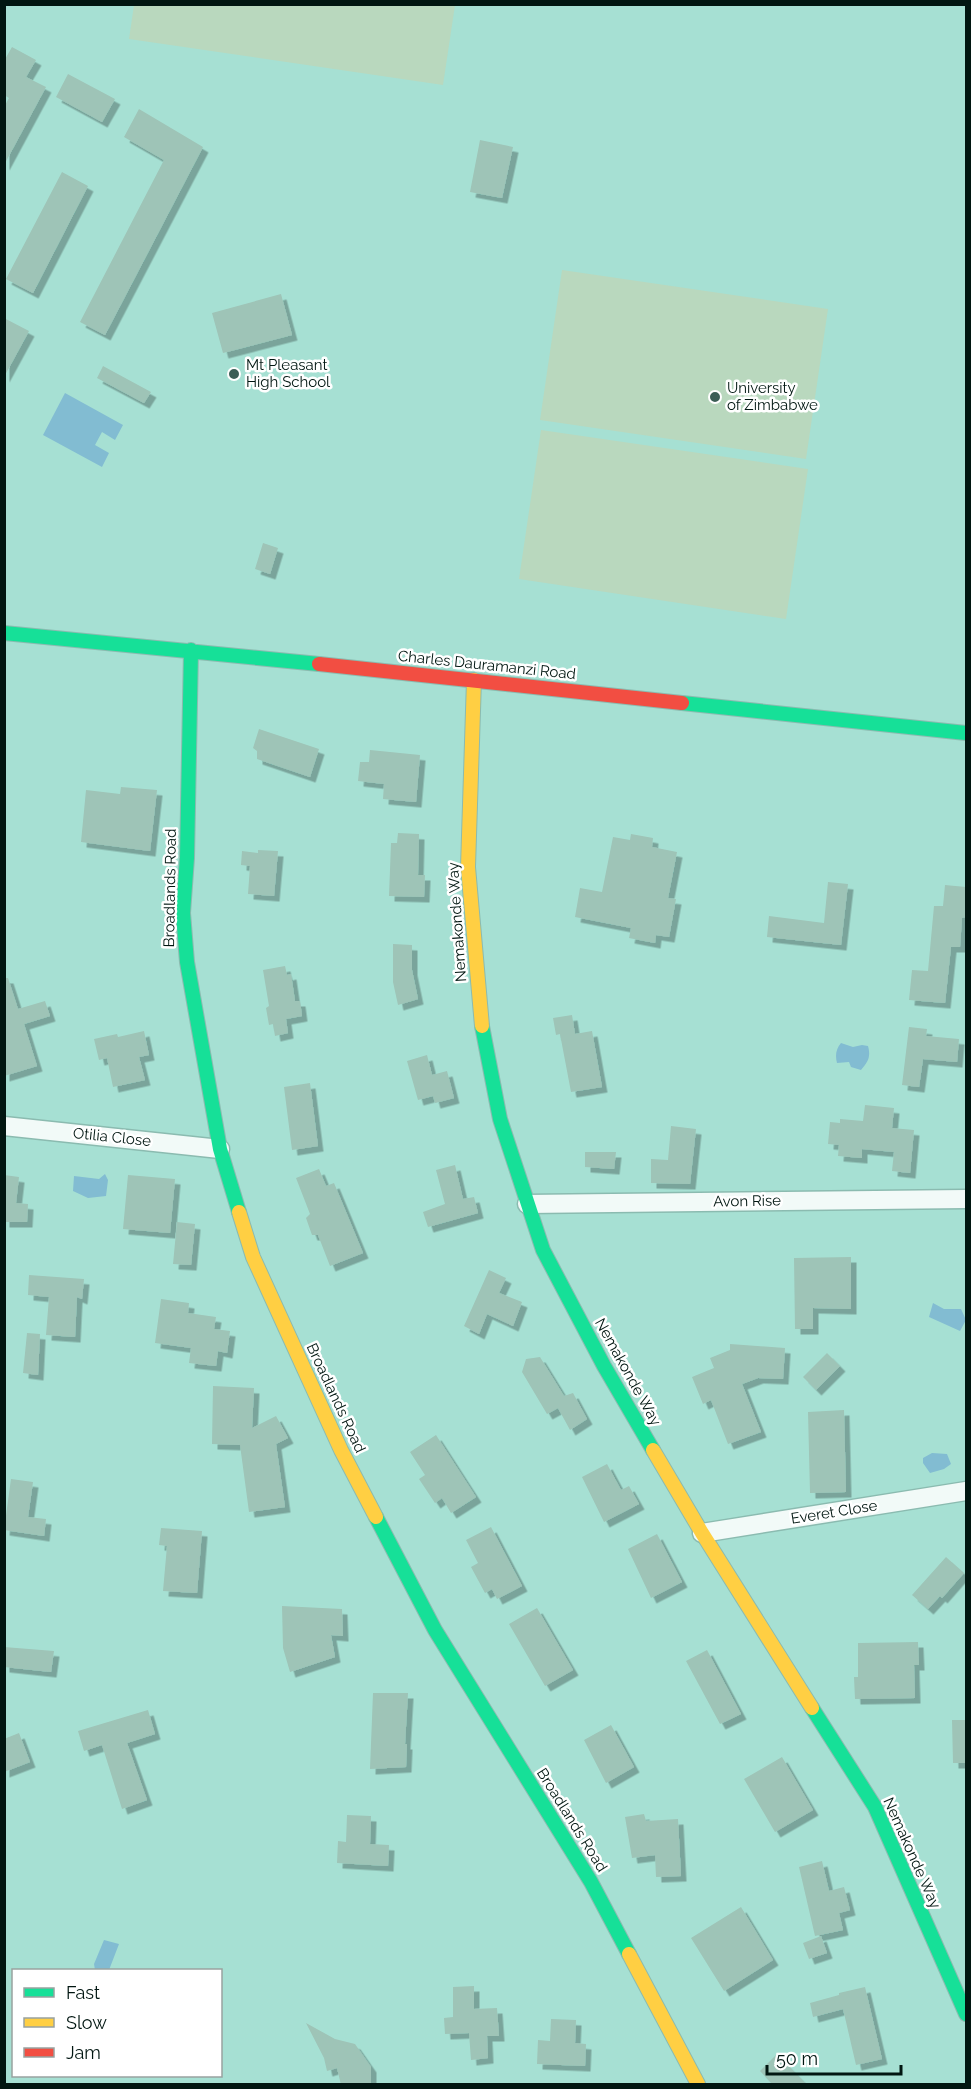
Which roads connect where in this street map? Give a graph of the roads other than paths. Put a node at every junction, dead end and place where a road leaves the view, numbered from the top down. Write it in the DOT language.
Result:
graph roads {
  1 [pos="4,633"];
  2 [pos="191,650"];
  3 [pos="474,680"];
  4 [pos="966,734"];
  5 [pos="4,1126"];
  6 [pos="220,1149"];
  7 [pos="966,1199"];
  8 [pos="527,1204"];
  9 [pos="966,1491"];
  10 [pos="702,1533"];
  11 [pos="966,2014"];
  12 [pos="698,2085"];
  1 -- 2 [label="street, Charles Dauramanzi Road"];
  2 -- 3 [label="street, Charles Dauramanzi Road"];
  2 -- 6 [label="street, Broadlands Road"];
  3 -- 4 [label="street, Charles Dauramanzi Road"];
  3 -- 8 [label="street, Nemakonde Way"];
  5 -- 6 [label="street, Otilia Close"];
  6 -- 12 [label="street, Broadlands Road"];
  7 -- 8 [label="street, Avon Rise"];
  8 -- 10 [label="street, Nemakonde Way"];
  9 -- 10 [label="street, Everet Close"];
  10 -- 11 [label="street, Nemakonde Way"];
}
